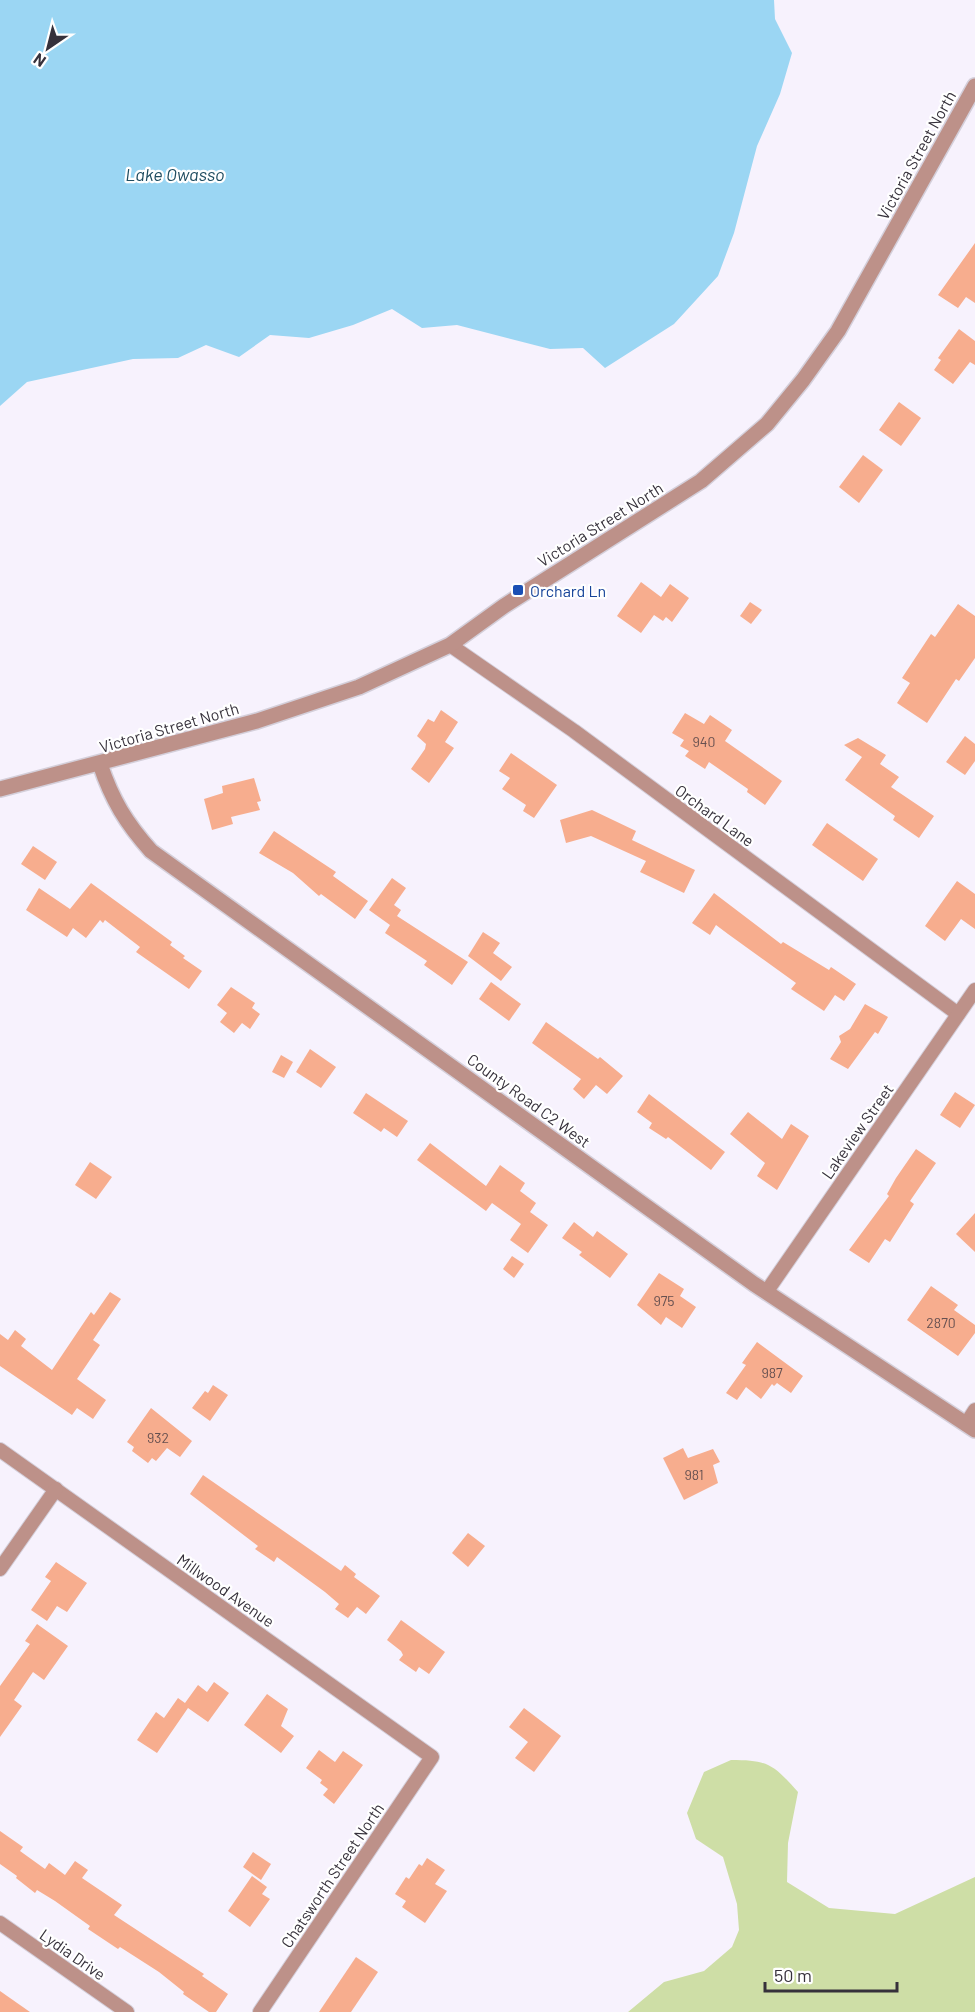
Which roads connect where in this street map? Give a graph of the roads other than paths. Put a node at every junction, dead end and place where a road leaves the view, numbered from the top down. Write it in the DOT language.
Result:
graph roads {
  1 [pos="975,86"];
  2 [pos="450,645"];
  3 [pos="100,764"];
  4 [pos="0,789"];
  5 [pos="975,990"];
  6 [pos="958,1014"];
  7 [pos="767,1291"];
  8 [pos="975,1410"];
  9 [pos="970,1427"];
  10 [pos="0,1450"];
  11 [pos="56,1489"];
  12 [pos="0,1569"];
  13 [pos="432,1757"];
  14 [pos="0,1923"];
  15 [pos="127,2012"];
  16 [pos="260,2012"];
  1 -- 2 [label="street, Victoria Street North"];
  2 -- 3 [label="street, Victoria Street North"];
  2 -- 6 [label="street, Orchard Lane"];
  3 -- 4 [label="street, Victoria Street North"];
  3 -- 7 [label="street, County Road C2 West"];
  5 -- 6 [label="street, Lakeview Street"];
  6 -- 7 [label="street, Lakeview Street"];
  7 -- 9 [label="street, County Road C2 West"];
  8 -- 9 [label="street"];
  10 -- 11 [label="street, Millwood Avenue"];
  11 -- 12 [label="street"];
  11 -- 13 [label="street, Millwood Avenue"];
  13 -- 16 [label="street, Chatsworth Street North"];
  14 -- 15 [label="street, Lydia Drive"];
}
